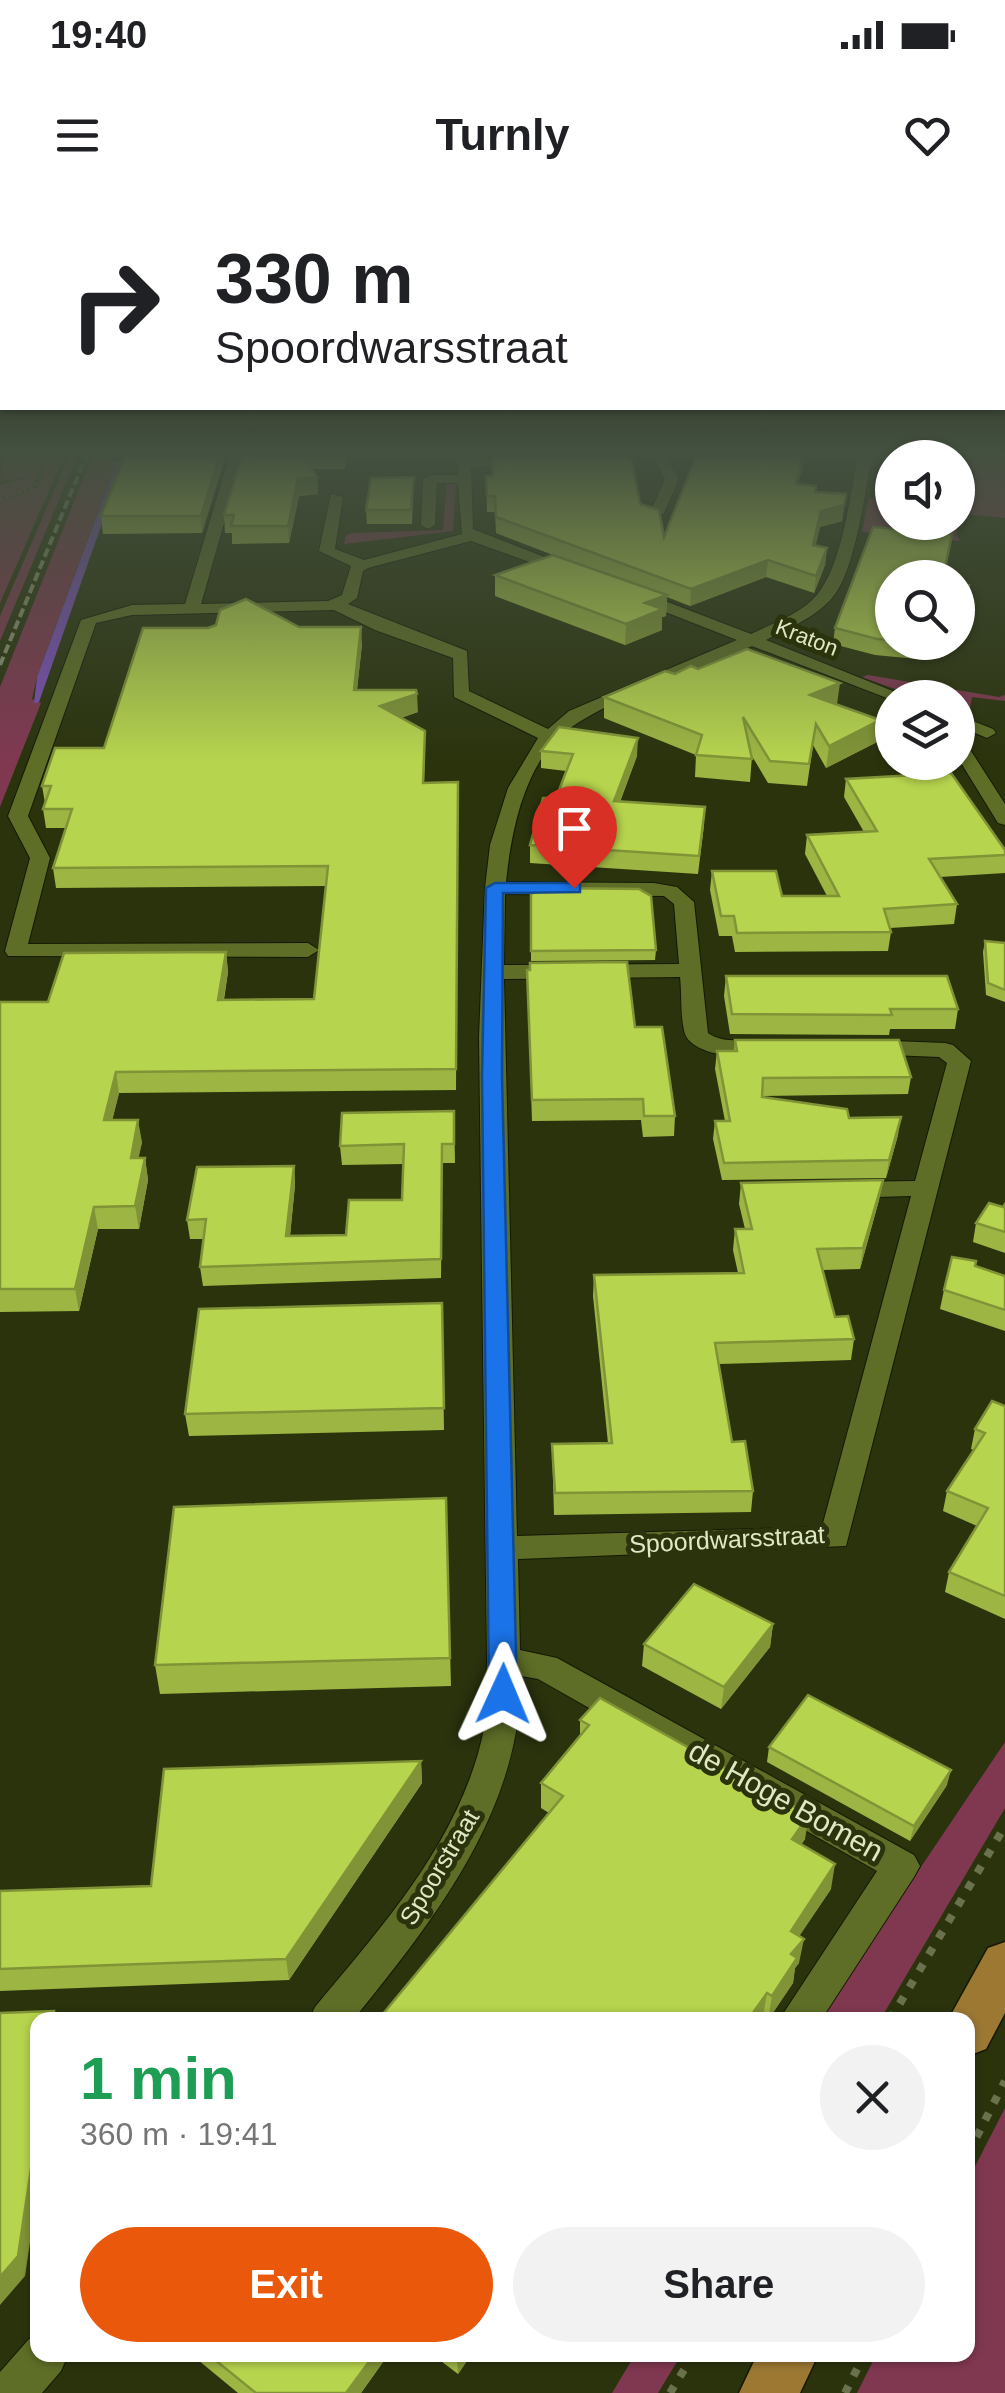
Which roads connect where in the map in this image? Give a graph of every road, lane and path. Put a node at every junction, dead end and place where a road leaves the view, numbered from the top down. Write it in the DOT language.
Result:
graph roads {
  1 [pos="207,556"];
  2 [pos="342,556"];
  3 [pos="396,556"];
  4 [pos="528,556"];
  5 [pos="842,556"];
  6 [pos="363,565"];
  7 [pos="594,580"];
  8 [pos="612,586"];
  9 [pos="336,604"];
  10 [pos="192,609"];
  11 [pos="752,640"];
  12 [pos="875,688"];
  13 [pos="975,727"];
  14 [pos="988,733"];
  15 [pos="550,737"];
  16 [pos="975,771"];
  17 [pos="1005,819"];
  18 [pos="495,888"];
  19 [pos="308,950"];
  20 [pos="691,970"];
  21 [pos="493,972"];
  22 [pos="845,1047"];
  23 [pos="790,1048"];
  24 [pos="927,1188"];
  25 [pos="810,1191"];
  26 [pos="501,1548"];
  27 [pos="504,1660"];
  28 [pos="1005,1826"];
  29 [pos="1005,1964"];
  30 [pos="336,2012"];
  31 [pos="804,2012"];
  32 [pos="895,2012"];
  33 [pos="975,2019"];
  34 [pos="1005,2081"];
  35 [pos="975,2140"];
  36 [pos="39,2362"];
  37 [pos="689,2362"];
  38 [pos="785,2362"];
  39 [pos="860,2362"];
  40 [pos="12,2393"];
  41 [pos="670,2393"];
  42 [pos="768,2393"];
  43 [pos="845,2393"];
  1 -- 10 [label="street"];
  2 -- 6 [label="street"];
  3 -- 6 [label="street"];
  4 -- 7 [label="street"];
  5 -- 11 [label="street, Spoorstraat"];
  6 -- 9 [label="street"];
  8 -- 11 [label="street"];
  9 -- 10 [label="street"];
  9 -- 15 [label="street"];
  10 -- 19 [label="street"];
  11 -- 12 [label="street, Kraton"];
  11 -- 15 [label="street, Spoorstraat"];
  13 -- 14 [label="street"];
  15 -- 18 [label="street, Spoorstraat"];
  16 -- 17 [label="street"];
  18 -- 20 [label="street"];
  18 -- 21 [label="street, Spoorstraat"];
  20 -- 21 [label="street"];
  20 -- 23 [label="street"];
  21 -- 26 [label="street, Spoorstraat"];
  22 -- 24 [label="street, Spoordwarsstraat"];
  24 -- 25 [label="street"];
  24 -- 26 [label="street, Spoordwarsstraat"];
  26 -- 27 [label="street, Spoorstraat"];
  27 -- 30 [label="street, Spoorstraat"];
  27 -- 31 [label="street, de Hoge Bomen"];
  28 -- 32 [label="path"];
  29 -- 33 [label="main road"];
  34 -- 35 [label="path"];
  36 -- 40 [label="street"];
  37 -- 41 [label="path"];
  38 -- 42 [label="main road"];
  39 -- 43 [label="path"];
}
